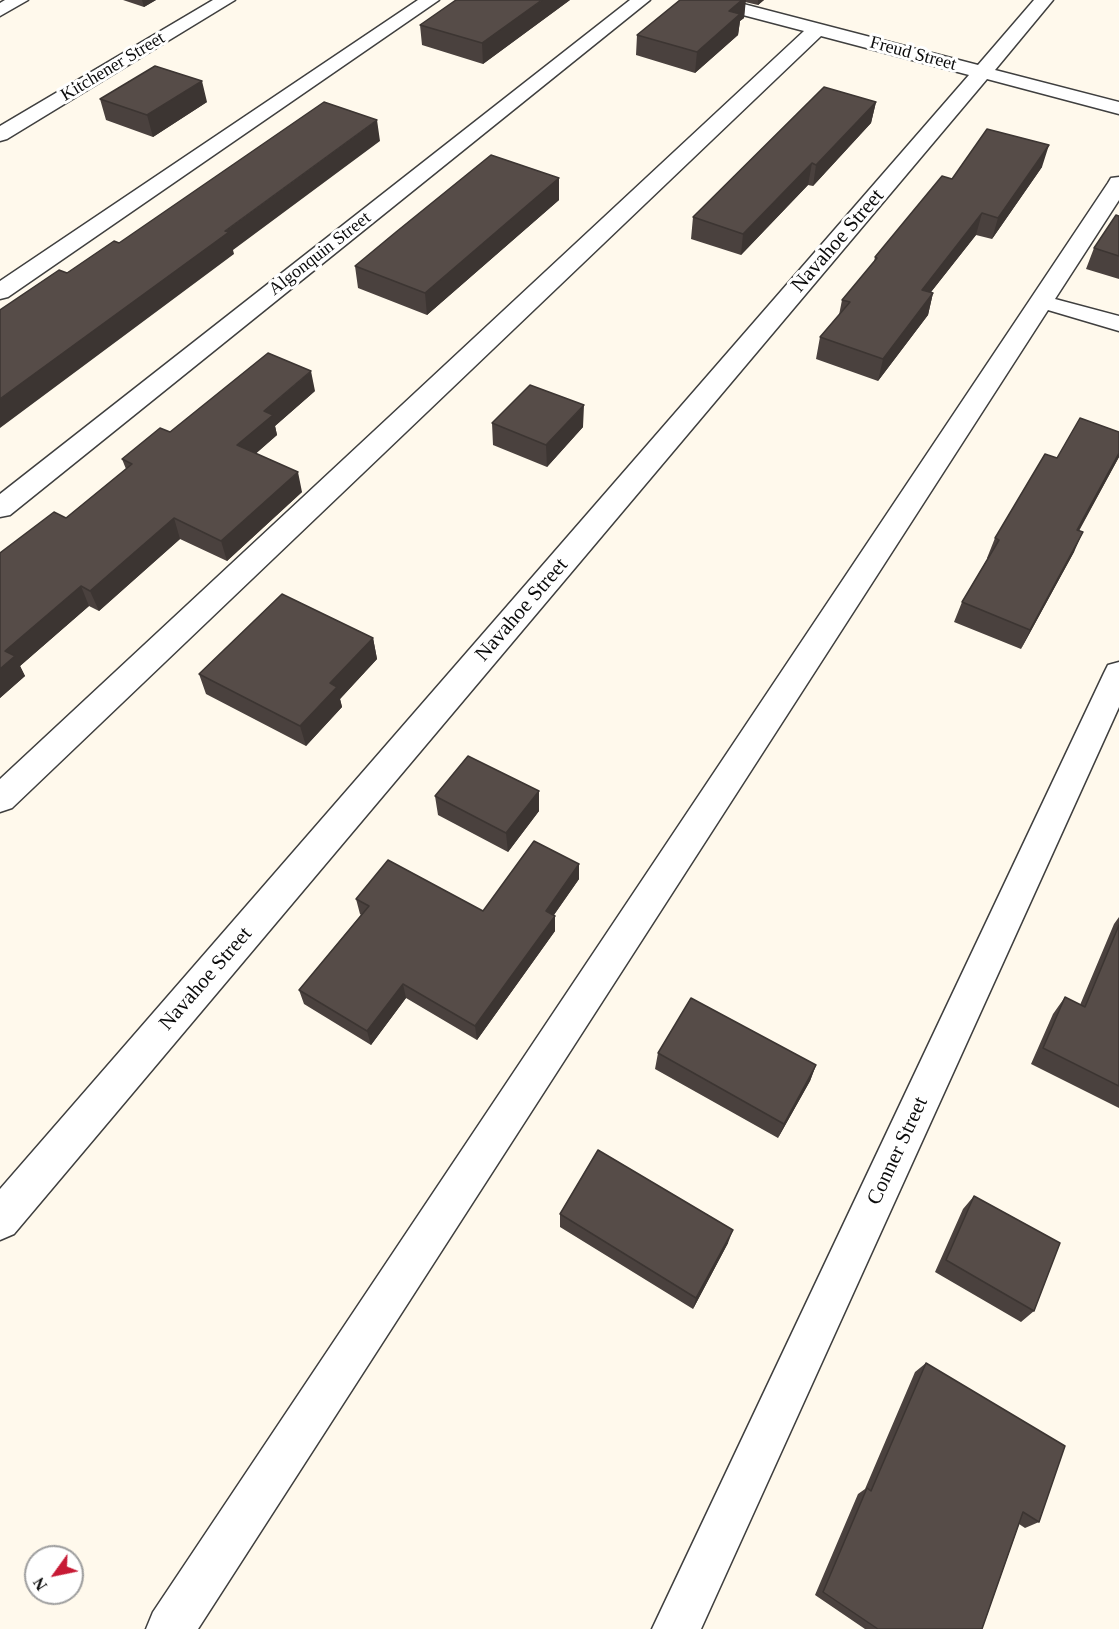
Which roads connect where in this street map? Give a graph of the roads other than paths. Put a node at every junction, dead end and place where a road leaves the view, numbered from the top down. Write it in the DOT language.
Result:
graph roads {
  1 [pos="19,0"];
  2 [pos="226,0"];
  3 [pos="430,0"];
  4 [pos="641,0"];
  5 [pos="707,0"];
  6 [pos="1044,0"];
  7 [pos="0,10"];
  8 [pos="817,29"];
  9 [pos="982,72"];
  10 [pos="1119,108"];
  11 [pos="0,135"];
  12 [pos="1119,183"];
  13 [pos="0,292"];
  14 [pos="1057,306"];
  15 [pos="1119,324"];
  16 [pos="0,508"];
  17 [pos="1119,673"];
  18 [pos="0,799"];
  19 [pos="0,1220"];
  20 [pos="170,1629"];
  21 [pos="676,1629"];
  1 -- 7 [label="street"];
  2 -- 11 [label="street, Kitchener Street"];
  3 -- 13 [label="street"];
  4 -- 16 [label="street, Algonquin Street"];
  5 -- 8 [label="street, Freud Street"];
  6 -- 9 [label="street, Navahoe Street"];
  8 -- 9 [label="street, Freud Street"];
  8 -- 18 [label="street"];
  9 -- 10 [label="street, Freud Street"];
  9 -- 19 [label="street, Navahoe Street"];
  12 -- 20 [label="street"];
  14 -- 15 [label="street"];
  17 -- 21 [label="street, Conner Street"];
}
